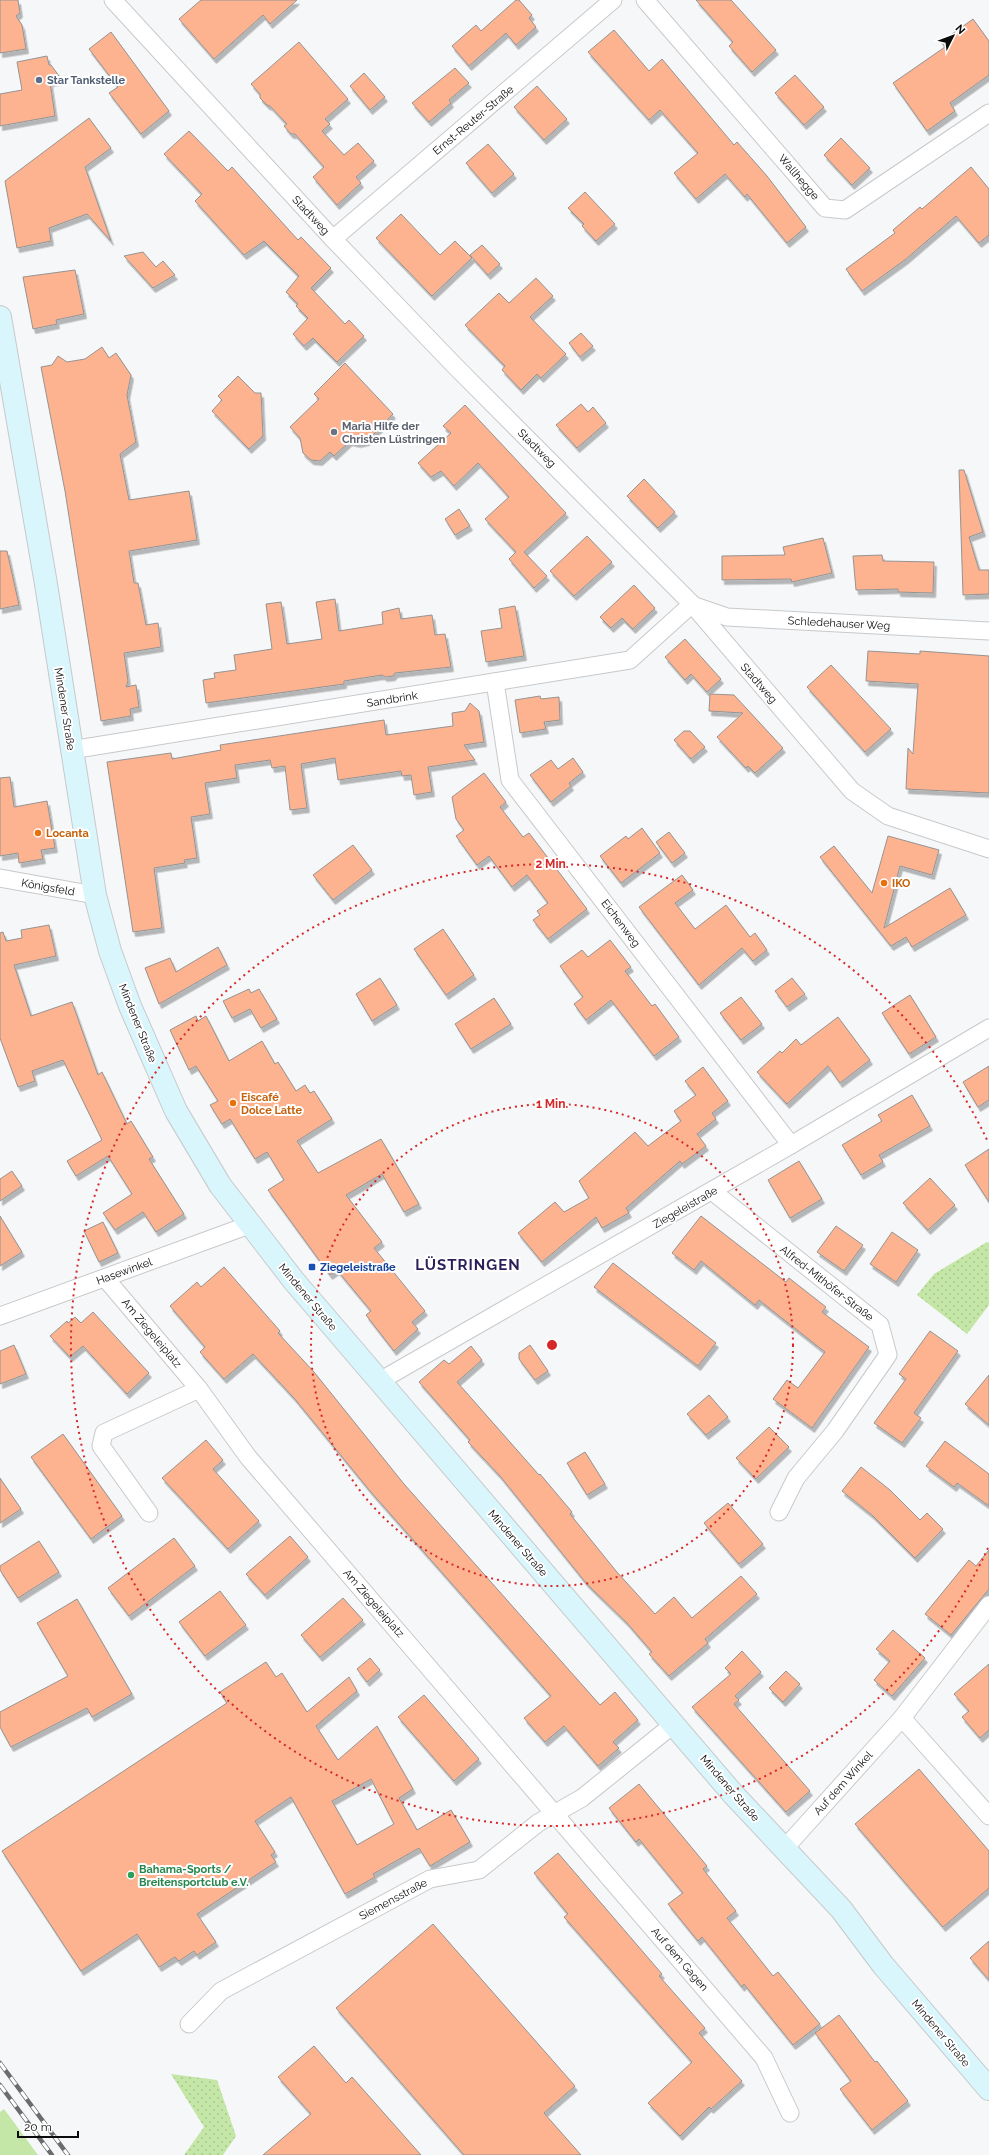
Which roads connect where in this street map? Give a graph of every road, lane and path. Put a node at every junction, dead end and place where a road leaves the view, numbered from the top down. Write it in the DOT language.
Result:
graph roads {
  1 [pos="113,0"];
  2 [pos="613,0"];
  3 [pos="645,0"];
  4 [pos="989,113"];
  5 [pos="333,239"];
  6 [pos="0,317"];
  7 [pos="692,604"];
  8 [pos="989,632"];
  9 [pos="495,682"];
  10 [pos="71,750"];
  11 [pos="989,849"];
  12 [pos="0,878"];
  13 [pos="95,895"];
  14 [pos="989,1028"];
  15 [pos="791,1146"];
  16 [pos="712,1191"];
  17 [pos="249,1226"];
  18 [pos="105,1278"];
  19 [pos="0,1316"];
  20 [pos="378,1382"];
  21 [pos="199,1389"];
  22 [pos="779,1512"];
  23 [pos="149,1513"];
  24 [pos="989,1605"];
  25 [pos="902,1718"];
  26 [pos="674,1724"];
  27 [pos="555,1813"];
  28 [pos="989,1816"];
  29 [pos="784,1849"];
  30 [pos="189,2024"];
  31 [pos="989,2089"];
  32 [pos="790,2113"];
  1 -- 5 [label="street, Stadtweg"];
  2 -- 5 [label="street, Ernst-Reuter-Straße"];
  3 -- 4 [label="street, Wallhegge"];
  5 -- 7 [label="street, Stadtweg"];
  6 -- 10 [label="main road, Mindener Straße"];
  7 -- 8 [label="street, Schledehauser Weg"];
  7 -- 9 [label="street, Sandbrink"];
  7 -- 11 [label="street, Stadtweg"];
  9 -- 10 [label="street, Sandbrink"];
  9 -- 15 [label="street, Eichenweg"];
  10 -- 13 [label="main road, Mindener Straße"];
  12 -- 13 [label="street, Königsfeld"];
  13 -- 17 [label="main road, Mindener Straße"];
  14 -- 15 [label="street, Ziegeleistraße"];
  15 -- 16 [label="street, Ziegeleistraße"];
  16 -- 20 [label="street, Ziegeleistraße"];
  16 -- 22 [label="street, Alfred-Mithöfer-Straße"];
  17 -- 18 [label="street, Hasewinkel"];
  17 -- 20 [label="main road, Mindener Straße"];
  18 -- 19 [label="street, Hasewinkel"];
  18 -- 21 [label="street, Am Ziegeleiplatz"];
  20 -- 26 [label="main road, Mindener Straße"];
  21 -- 23 [label="street"];
  21 -- 27 [label="street, Am Ziegeleiplatz"];
  24 -- 25 [label="street, Auf dem Winkel"];
  25 -- 28 [label="street"];
  25 -- 29 [label="street, Auf dem Winkel"];
  26 -- 27 [label="street, Siemensstraße"];
  26 -- 29 [label="main road, Mindener Straße"];
  27 -- 30 [label="street, Siemensstraße"];
  27 -- 32 [label="street, Auf dem Gagen"];
  29 -- 31 [label="main road, Mindener Straße"];
}
